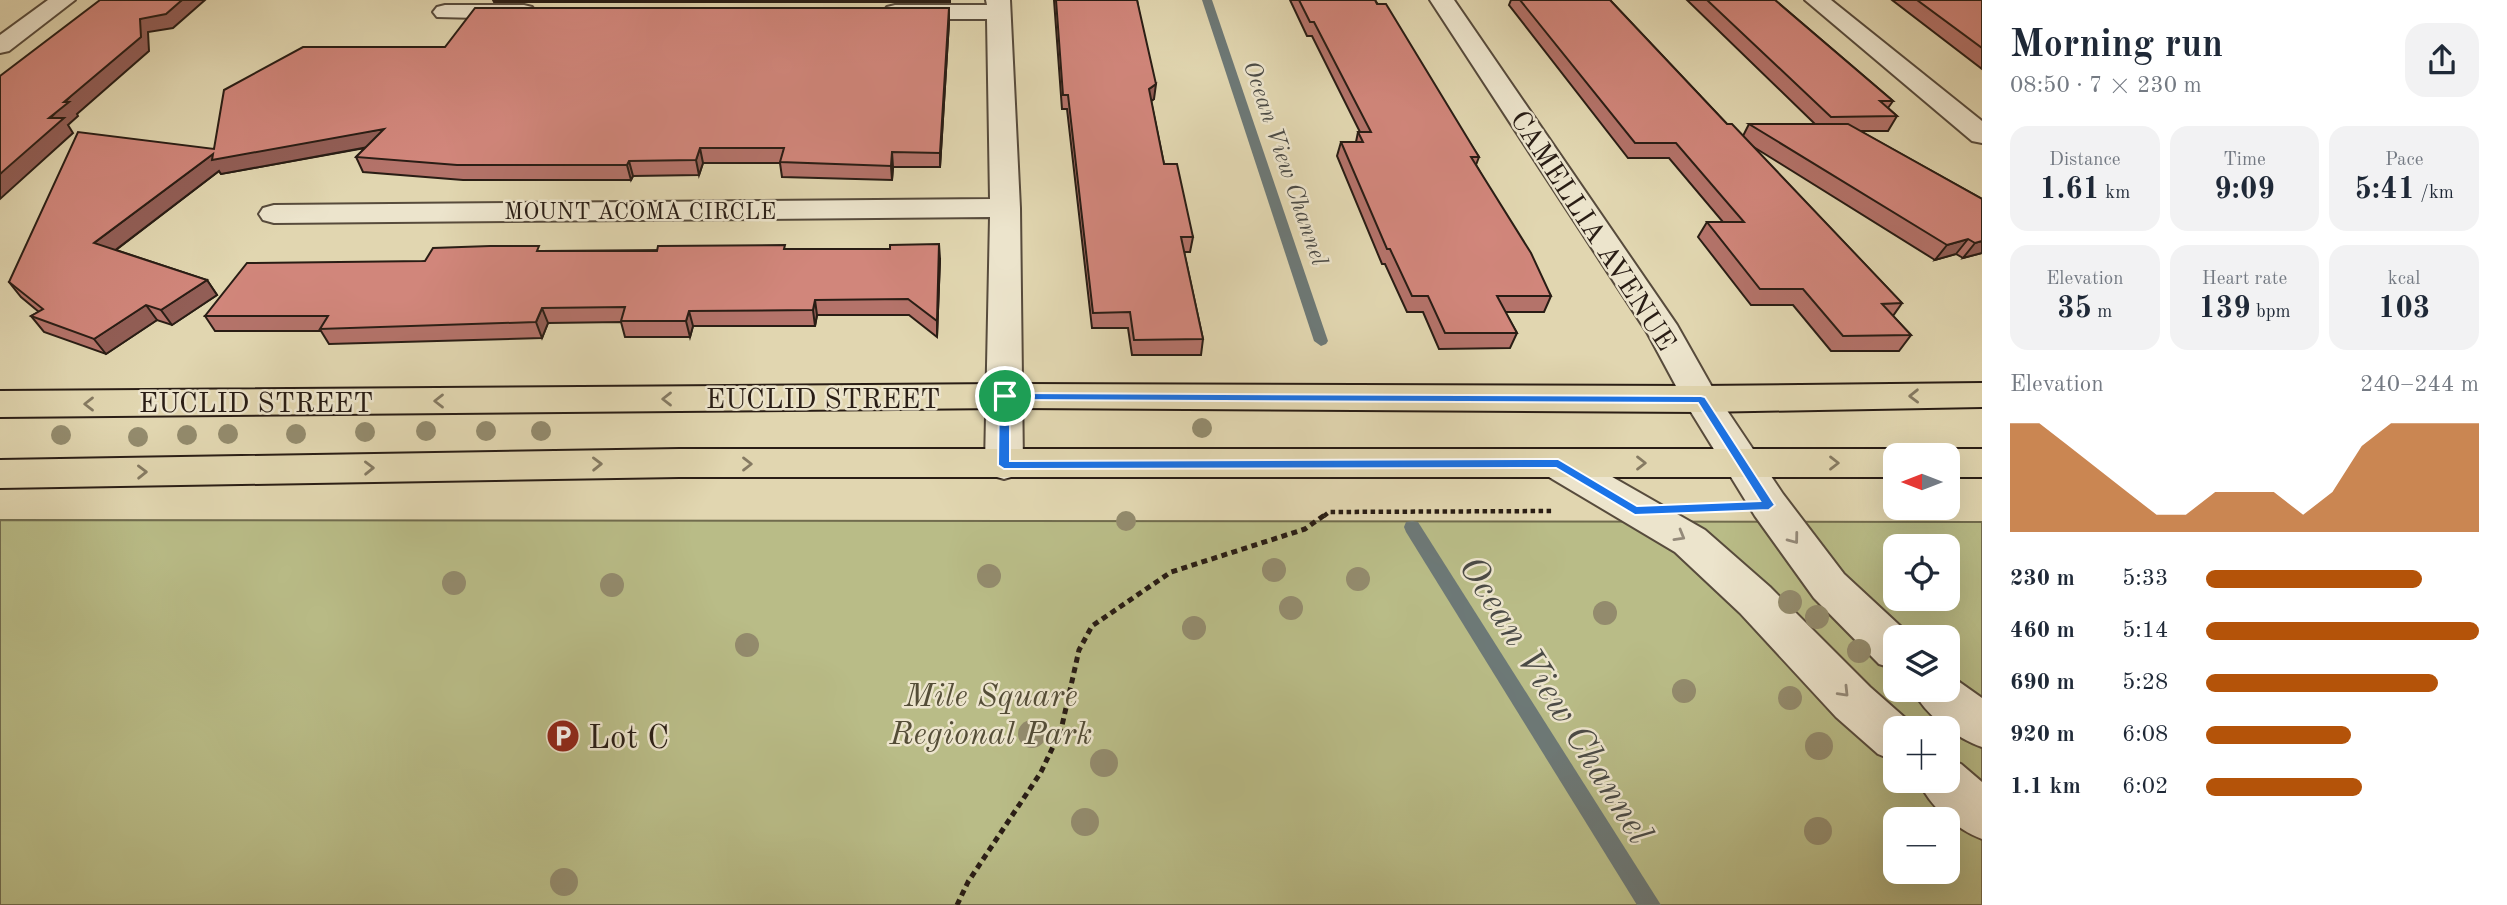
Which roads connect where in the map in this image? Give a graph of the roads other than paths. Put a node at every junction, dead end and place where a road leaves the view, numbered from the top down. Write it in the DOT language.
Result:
graph roads {
  1 [pos="63,0"];
  2 [pos="1442,0"];
  3 [pos="1817,0"];
  4 [pos="998,6"];
  5 [pos="445,12"];
  6 [pos="542,12"];
  7 [pos="874,12"];
  8 [pos="0,46"];
  9 [pos="1982,135"];
  10 [pos="1005,208"];
  11 [pos="274,214"];
  12 [pos="1982,395"];
  13 [pos="1005,396"];
  14 [pos="1701,399"];
  15 [pos="0,404"];
  16 [pos="1741,463"];
  17 [pos="1883,463"];
  18 [pos="1960,463"];
  19 [pos="1982,463"];
  20 [pos="1558,464"];
  21 [pos="1004,465"];
  22 [pos="0,474"];
  23 [pos="1883,638"];
  24 [pos="1951,702"];
  25 [pos="1982,726"];
  26 [pos="1883,728"];
  27 [pos="1957,793"];
  28 [pos="1982,815"];
  1 -- 8 [label="street"];
  2 -- 14 [label="street, CAMELLIA AVENUE"];
  3 -- 9 [label="street"];
  4 -- 7 [label="street"];
  4 -- 10 [label="street"];
  5 -- 6 [label="street"];
  10 -- 11 [label="street, MOUNT ACOMA CIRCLE"];
  10 -- 13 [label="street"];
  12 -- 14 [label="main road, EUCLID STREET, one-way"];
  13 -- 14 [label="main road, EUCLID STREET"];
  13 -- 15 [label="main road, EUCLID STREET, one-way"];
  13 -- 21 [label="street"];
  14 -- 16 [label="street, CAMELLIA AVENUE"];
  16 -- 17 [label="main road, one-way"];
  20 -- 16 [label="main road, one-way"];
  16 -- 23 [label="street, CAMELLIA AVENUE, one-way"];
  18 -- 19 [label="main road"];
  20 -- 21 [label="main road"];
  20 -- 26 [label="street, one-way"];
  22 -- 21 [label="main road, one-way"];
  24 -- 25 [label="street"];
  27 -- 28 [label="street"];
}
